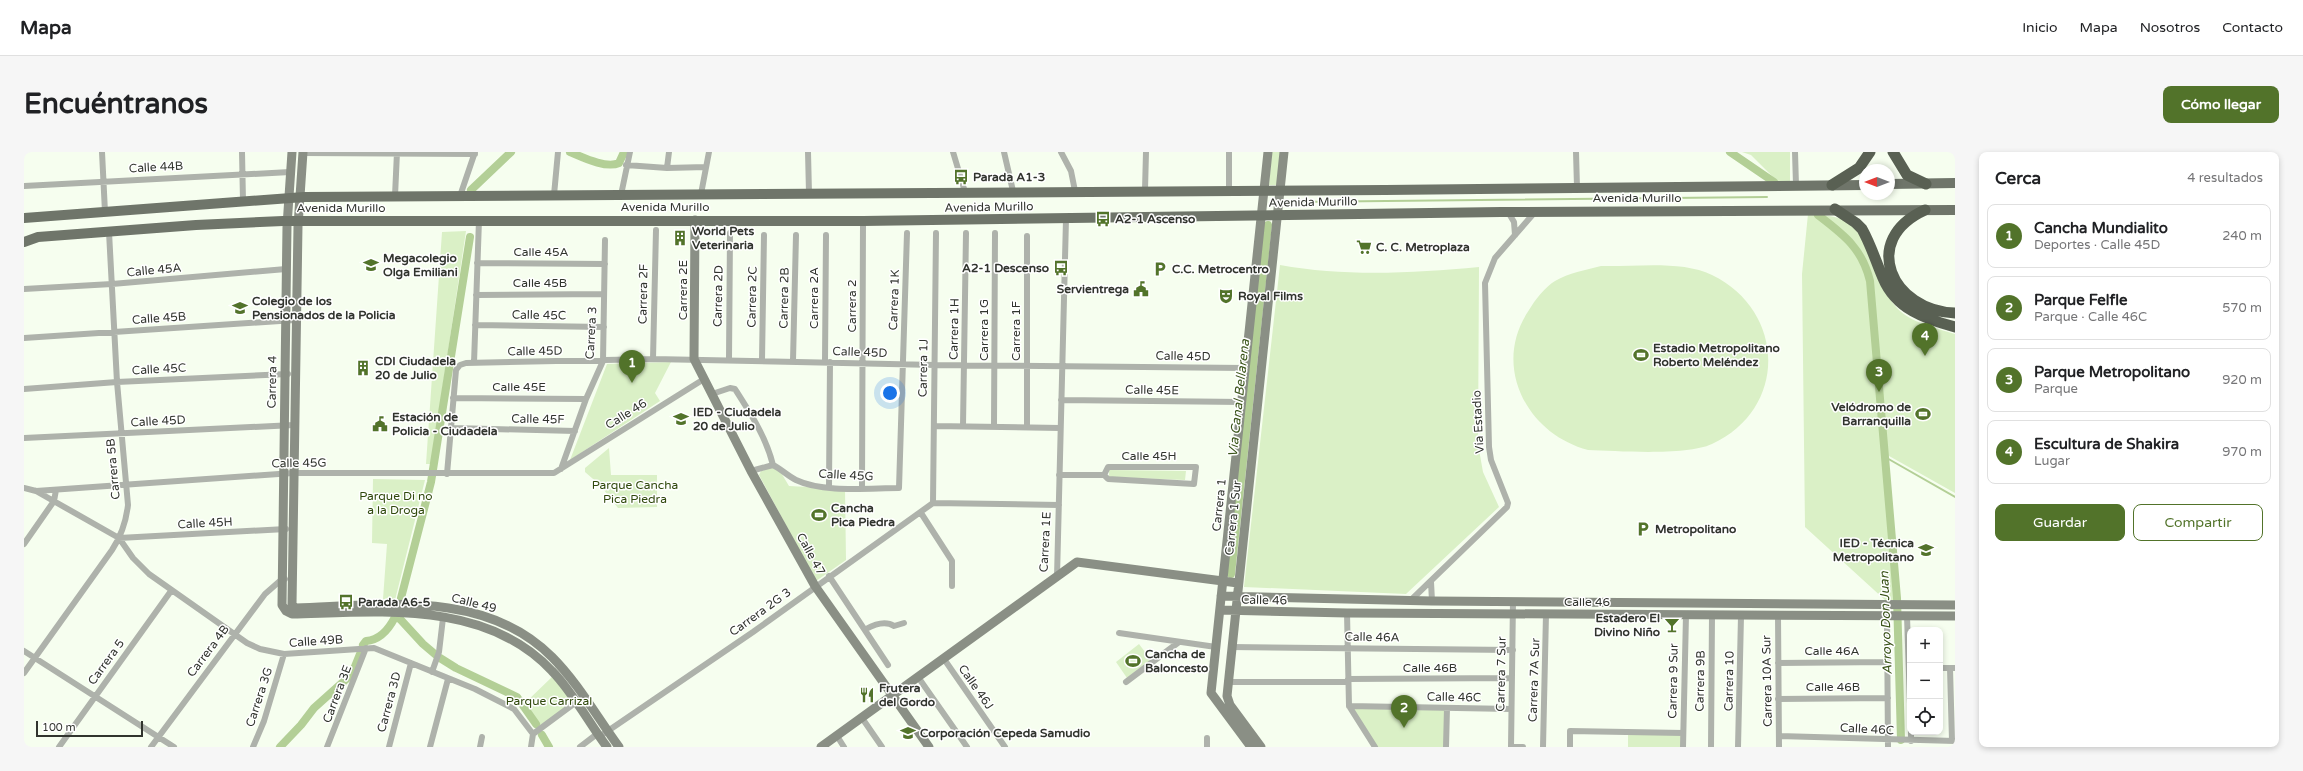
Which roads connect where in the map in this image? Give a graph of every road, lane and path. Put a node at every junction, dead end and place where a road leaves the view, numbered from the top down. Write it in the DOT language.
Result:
graph roads {
  1 [pos="102,152"];
  2 [pos="242,152"];
  3 [pos="292,152"];
  4 [pos="303,152"];
  5 [pos="558,152"];
  6 [pos="630,152"];
  7 [pos="669,152"];
  8 [pos="709,152"];
  9 [pos="808,152"];
  10 [pos="953,152"];
  11 [pos="1004,152"];
  12 [pos="1146,152"];
  13 [pos="1229,152"];
  14 [pos="1268,152"];
  15 [pos="1284,152"];
  16 [pos="1576,152"];
  17 [pos="1795,152"];
  18 [pos="1870,152"];
  19 [pos="1893,152"];
  20 [pos="397,153"];
  21 [pos="475,153"];
  22 [pos="1063,153"];
  23 [pos="626,165"];
  24 [pos="706,167"];
  25 [pos="667,168"];
  26 [pos="290,172"];
  27 [pos="243,173"];
  28 [pos="103,181"];
  29 [pos="1955,183"];
  30 [pos="1895,184"];
  31 [pos="1926,184"];
  32 [pos="1859,185"];
  33 [pos="24,186"];
  34 [pos="1796,186"];
  35 [pos="1832,186"];
  36 [pos="1577,187"];
  37 [pos="1145,190"];
  38 [pos="1075,191"];
  39 [pos="1229,191"];
  40 [pos="1264,191"];
  41 [pos="1280,191"];
  42 [pos="965,192"];
  43 [pos="1013,192"];
  44 [pos="809,193"];
  45 [pos="621,194"];
  46 [pos="701,194"];
  47 [pos="554,195"];
  48 [pos="395,196"];
  49 [pos="460,196"];
  50 [pos="299,197"];
  51 [pos="288,198"];
  52 [pos="243,201"];
  53 [pos="1834,209"];
  54 [pos="1925,210"];
  55 [pos="1955,210"];
  56 [pos="105,212"];
  57 [pos="1508,212"];
  58 [pos="1535,212"];
  59 [pos="1262,216"];
  60 [pos="1278,216"];
  61 [pos="24,218"];
  62 [pos="1066,219"];
  63 [pos="478,220"];
  64 [pos="695,220"];
  65 [pos="287,221"];
  66 [pos="863,221"];
  67 [pos="298,222"];
  68 [pos="656,230"];
  69 [pos="109,232"];
  70 [pos="730,233"];
  71 [pos="906,233"];
  72 [pos="936,233"];
  73 [pos="966,233"];
  74 [pos="995,234"];
  75 [pos="764,235"];
  76 [pos="796,235"];
  77 [pos="826,235"];
  78 [pos="1515,235"];
  79 [pos="1028,236"];
  80 [pos="605,240"];
  81 [pos="24,242"];
  82 [pos="477,263"];
  83 [pos="605,264"];
  84 [pos="286,269"];
  85 [pos="112,284"];
  86 [pos="24,289"];
  87 [pos="604,294"];
  88 [pos="476,295"];
  89 [pos="1955,313"];
  90 [pos="296,320"];
  91 [pos="285,321"];
  92 [pos="475,325"];
  93 [pos="604,327"];
  94 [pos="1955,327"];
  95 [pos="115,332"];
  96 [pos="24,338"];
  97 [pos="653,358"];
  98 [pos="694,359"];
  99 [pos="729,360"];
  100 [pos="762,360"];
  101 [pos="603,361"];
  102 [pos="793,361"];
  103 [pos="827,362"];
  104 [pos="474,363"];
  105 [pos="863,363"];
  106 [pos="903,364"];
  107 [pos="934,365"];
  108 [pos="964,366"];
  109 [pos="994,366"];
  110 [pos="1027,366"];
  111 [pos="1062,366"];
  112 [pos="1245,368"];
  113 [pos="294,373"];
  114 [pos="284,374"];
  115 [pos="704,379"];
  116 [pos="117,382"];
  117 [pos="24,389"];
  118 [pos="712,394"];
  119 [pos="453,398"];
  120 [pos="586,399"];
  121 [pos="1061,400"];
  122 [pos="1242,402"];
  123 [pos="284,425"];
  124 [pos="294,425"];
  125 [pos="934,426"];
  126 [pos="963,426"];
  127 [pos="994,426"];
  128 [pos="1027,427"];
  129 [pos="452,428"];
  130 [pos="1060,428"];
  131 [pos="574,431"];
  132 [pos="121,434"];
  133 [pos="24,438"];
  134 [pos="773,465"];
  135 [pos="561,469"];
  136 [pos="751,471"];
  137 [pos="293,473"];
  138 [pos="283,474"];
  139 [pos="443,474"];
  140 [pos="1059,475"];
  141 [pos="1104,476"];
  142 [pos="125,485"];
  143 [pos="829,487"];
  144 [pos="24,488"];
  145 [pos="862,488"];
  146 [pos="899,488"];
  147 [pos="56,490"];
  148 [pos="36,491"];
  149 [pos="54,501"];
  150 [pos="933,503"];
  151 [pos="1059,504"];
  152 [pos="921,513"];
  153 [pos="292,529"];
  154 [pos="282,530"];
  155 [pos="119,538"];
  156 [pos="24,544"];
  157 [pos="829,576"];
  158 [pos="1057,577"];
  159 [pos="291,579"];
  160 [pos="281,580"];
  161 [pos="1223,581"];
  162 [pos="1431,582"];
  163 [pos="1238,583"];
  164 [pos="815,586"];
  165 [pos="952,586"];
  166 [pos="171,591"];
  167 [pos="1221,596"];
  168 [pos="1236,597"];
  169 [pos="1411,600"];
  170 [pos="1432,601"];
  171 [pos="1513,601"];
  172 [pos="1955,605"];
  173 [pos="289,608"];
  174 [pos="402,608"];
  175 [pos="1220,610"];
  176 [pos="1235,611"];
  177 [pos="1347,613"];
  178 [pos="1513,614"];
  179 [pos="1546,614"];
  180 [pos="1686,615"];
  181 [pos="1712,615"];
  182 [pos="1778,615"];
  183 [pos="1742,616"];
  184 [pos="1889,616"];
  185 [pos="1906,616"];
  186 [pos="1955,616"];
  187 [pos="443,618"];
  188 [pos="904,623"];
  189 [pos="866,629"];
  190 [pos="1119,633"];
  191 [pos="235,634"];
  192 [pos="1179,642"];
  193 [pos="1216,647"];
  194 [pos="1231,647"];
  195 [pos="1347,647"];
  196 [pos="366,648"];
  197 [pos="1513,650"];
  198 [pos="24,651"];
  199 [pos="284,654"];
  200 [pos="35,658"];
  201 [pos="944,659"];
  202 [pos="1887,662"];
  203 [pos="411,663"];
  204 [pos="1778,663"];
  205 [pos="1909,663"];
  206 [pos="888,664"];
  207 [pos="1953,668"];
  208 [pos="432,672"];
  209 [pos="24,673"];
  210 [pos="918,677"];
  211 [pos="1512,678"];
  212 [pos="448,679"];
  213 [pos="1348,681"];
  214 [pos="1126,682"];
  215 [pos="1228,682"];
  216 [pos="893,696"];
  217 [pos="95,697"];
  218 [pos="1888,698"];
  219 [pos="1778,699"];
  220 [pos="579,700"];
  221 [pos="1349,706"];
  222 [pos="1447,708"];
  223 [pos="1511,710"];
  224 [pos="862,718"];
  225 [pos="606,731"];
  226 [pos="1683,733"];
  227 [pos="533,734"];
  228 [pos="598,735"];
  229 [pos="1911,735"];
  230 [pos="837,736"];
  231 [pos="1779,736"];
  232 [pos="158,737"];
  233 [pos="482,737"];
  234 [pos="1207,738"];
  235 [pos="1953,741"];
  236 [pos="1911,742"];
  237 [pos="1888,744"];
  238 [pos="1925,745"];
  239 [pos="1254,746"];
  240 [pos="59,747"];
  241 [pos="151,747"];
  242 [pos="154,747"];
  243 [pos="174,747"];
  244 [pos="253,747"];
  245 [pos="328,747"];
  246 [pos="389,747"];
  247 [pos="430,747"];
  248 [pos="480,747"];
  249 [pos="531,747"];
  250 [pos="580,747"];
  251 [pos="607,747"];
  252 [pos="618,747"];
  253 [pos="822,747"];
  254 [pos="844,747"];
  255 [pos="882,747"];
  256 [pos="929,747"];
  257 [pos="967,747"];
  258 [pos="1005,747"];
  259 [pos="1207,747"];
  260 [pos="1375,747"];
  261 [pos="1446,747"];
  262 [pos="1511,747"];
  263 [pos="1523,747"];
  264 [pos="1543,747"];
  265 [pos="1570,747"];
  266 [pos="1683,747"];
  267 [pos="1711,747"];
  268 [pos="1738,747"];
  269 [pos="1779,747"];
  1 -- 28 [label="street"];
  2 -- 27 [label="street"];
  3 -- 26 [label="street, Carrera 4"];
  4 -- 20 [label="street"];
  4 -- 50 [label="street, Carrera 4"];
  5 -- 47 [label="street"];
  6 -- 23 [label="street"];
  7 -- 25 [label="street"];
  8 -- 24 [label="street"];
  9 -- 44 [label="street"];
  10 -- 42 [label="street"];
  11 -- 43 [label="street"];
  12 -- 37 [label="street"];
  13 -- 39 [label="street"];
  14 -- 40 [label="street, Carrera 1"];
  15 -- 41 [label="street, Carrera 1 Sur"];
  16 -- 36 [label="street"];
  17 -- 34 [label="street"];
  18 -- 35 [label="highway"];
  19 -- 31 [label="highway"];
  20 -- 21 [label="street"];
  20 -- 48 [label="street"];
  21 -- 49 [label="street"];
  22 -- 38 [label="street"];
  23 -- 25 [label="street"];
  23 -- 45 [label="street"];
  24 -- 25 [label="street"];
  24 -- 46 [label="street"];
  26 -- 27 [label="street, Calle 44B"];
  26 -- 51 [label="street, Carrera 4"];
  27 -- 28 [label="street, Calle 44B"];
  27 -- 52 [label="street"];
  28 -- 33 [label="street, Calle 44B"];
  28 -- 56 [label="street"];
  29 -- 31 [label="main road"];
  30 -- 31 [label="main road"];
  32 -- 35 [label="main road, Avenida Murillo"];
  34 -- 35 [label="main road, Avenida Murillo"];
  34 -- 36 [label="main road, Avenida Murillo"];
  36 -- 41 [label="main road, Avenida Murillo"];
  37 -- 38 [label="main road, Avenida Murillo"];
  37 -- 39 [label="main road, Avenida Murillo"];
  38 -- 43 [label="main road, Avenida Murillo"];
  39 -- 40 [label="main road, Avenida Murillo"];
  40 -- 41 [label="main road, Avenida Murillo"];
  40 -- 59 [label="street, Carrera 1"];
  41 -- 60 [label="street, Carrera 1 Sur"];
  42 -- 43 [label="main road, Avenida Murillo"];
  42 -- 44 [label="main road, Avenida Murillo"];
  44 -- 46 [label="main road, Avenida Murillo"];
  45 -- 46 [label="main road, Avenida Murillo"];
  45 -- 47 [label="main road, Avenida Murillo"];
  47 -- 49 [label="main road, Avenida Murillo"];
  48 -- 49 [label="main road, Avenida Murillo"];
  48 -- 50 [label="main road, Avenida Murillo"];
  50 -- 51 [label="main road, Avenida Murillo"];
  50 -- 67 [label="street, Carrera 4"];
  51 -- 52 [label="main road, Avenida Murillo"];
  51 -- 65 [label="street, Carrera 4"];
  52 -- 56 [label="main road, Avenida Murillo"];
  53 -- 54 [label="main road, Avenida Murillo"];
  53 -- 58 [label="main road, Avenida Murillo"];
  53 -- 94 [label="highway"];
  54 -- 55 [label="main road, Avenida Murillo"];
  54 -- 89 [label="highway"];
  56 -- 61 [label="main road, Avenida Murillo"];
  57 -- 58 [label="main road, Avenida Murillo"];
  57 -- 60 [label="main road, Avenida Murillo"];
  57 -- 78 [label="street"];
  58 -- 78 [label="street, Vía Estadio"];
  59 -- 60 [label="main road, Avenida Murillo"];
  59 -- 62 [label="main road, Avenida Murillo"];
  59 -- 112 [label="street, Carrera 1"];
  60 -- 163 [label="street, Carrera 1 Sur"];
  62 -- 66 [label="main road, Avenida Murillo"];
  62 -- 111 [label="street, Carrera 1E"];
  63 -- 64 [label="main road, Avenida Murillo"];
  63 -- 67 [label="main road, Avenida Murillo"];
  63 -- 82 [label="street"];
  64 -- 66 [label="main road, Avenida Murillo"];
  64 -- 98 [label="street, Carrera 2E"];
  65 -- 67 [label="main road, Avenida Murillo"];
  65 -- 69 [label="main road, Avenida Murillo"];
  65 -- 84 [label="street, Carrera 4"];
  66 -- 105 [label="street, Carrera 2"];
  67 -- 90 [label="street, Carrera 4"];
  68 -- 97 [label="street, Carrera 2F"];
  69 -- 81 [label="main road, Avenida Murillo"];
  69 -- 85 [label="street, Carrera 5B"];
  70 -- 99 [label="street, Carrera 2D"];
  71 -- 106 [label="street, Carrera 1K"];
  72 -- 107 [label="street, Carrera 1J"];
  73 -- 108 [label="street, Carrera 1H"];
  74 -- 109 [label="street, Carrera 1G"];
  75 -- 100 [label="street, Carrera 2C"];
  76 -- 102 [label="street, Carrera 2B"];
  77 -- 103 [label="street, Carrera 2A"];
  78 -- 162 [label="street, Vía Estadio"];
  79 -- 110 [label="street, Carrera 1F"];
  80 -- 83 [label="street, Carrera 3"];
  82 -- 83 [label="street, Calle 45A"];
  82 -- 88 [label="street"];
  83 -- 87 [label="street, Carrera 3"];
  84 -- 85 [label="street, Calle 45A"];
  84 -- 91 [label="street, Carrera 4"];
  85 -- 86 [label="street, Calle 45A"];
  85 -- 95 [label="street, Carrera 5B"];
  87 -- 88 [label="street, Calle 45B"];
  87 -- 93 [label="street, Carrera 3"];
  88 -- 92 [label="street"];
  90 -- 91 [label="street, Calle 45B"];
  90 -- 113 [label="street, Carrera 4"];
  91 -- 95 [label="street, Calle 45B"];
  91 -- 114 [label="street, Carrera 4"];
  92 -- 93 [label="street, Calle 45C"];
  92 -- 104 [label="street"];
  93 -- 101 [label="street, Carrera 3"];
  95 -- 96 [label="street, Calle 45B"];
  95 -- 116 [label="street, Carrera 5B"];
  97 -- 98 [label="street, Calle 45D"];
  97 -- 101 [label="street, Calle 45D"];
  98 -- 99 [label="street, Calle 45D"];
  98 -- 115 [label="street, Calle 47"];
  99 -- 100 [label="street, Calle 45D"];
  100 -- 102 [label="street, Calle 45D"];
  101 -- 104 [label="street, Calle 45D"];
  101 -- 120 [label="street, Carrera 3"];
  102 -- 103 [label="street, Calle 45D"];
  103 -- 105 [label="street, Calle 45D"];
  103 -- 143 [label="street, Carrera 2A"];
  104 -- 119 [label="street, Calle 45D"];
  105 -- 106 [label="street, Calle 45D"];
  105 -- 145 [label="street, Carrera 2"];
  106 -- 107 [label="street, Calle 45D"];
  106 -- 146 [label="street, Carrera 1K"];
  107 -- 108 [label="street, Calle 45D"];
  107 -- 125 [label="street, Carrera 1J"];
  108 -- 109 [label="street, Calle 45D"];
  108 -- 126 [label="street, Carrera 1H"];
  109 -- 110 [label="street, Calle 45D"];
  109 -- 127 [label="street, Carrera 1G"];
  110 -- 111 [label="street, Calle 45D"];
  110 -- 128 [label="street, Carrera 1F"];
  111 -- 112 [label="street, Calle 45D"];
  111 -- 121 [label="street, Carrera 1E"];
  112 -- 122 [label="street, Carrera 1"];
  113 -- 114 [label="street, Calle 45C"];
  113 -- 124 [label="street, Carrera 4"];
  114 -- 116 [label="street, Calle 45C"];
  114 -- 123 [label="street, Carrera 4"];
  115 -- 118 [label="street, Calle 47"];
  115 -- 135 [label="street, Calle 46"];
  116 -- 117 [label="street, Calle 45C"];
  116 -- 132 [label="street, Carrera 5B"];
  118 -- 134 [label="street"];
  118 -- 136 [label="street, Calle 47"];
  119 -- 120 [label="street, Calle 45E"];
  119 -- 129 [label="street, Calle 45D"];
  120 -- 131 [label="street, Carrera 3"];
  121 -- 122 [label="street, Calle 45E"];
  121 -- 130 [label="street, Carrera 1E"];
  122 -- 161 [label="street, Carrera 1"];
  123 -- 124 [label="street, Calle 45D"];
  123 -- 132 [label="street, Calle 45D"];
  123 -- 138 [label="street, Carrera 4"];
  124 -- 137 [label="street, Carrera 4"];
  125 -- 126 [label="street"];
  125 -- 150 [label="street, Carrera 1J"];
  126 -- 127 [label="street"];
  127 -- 128 [label="street"];
  128 -- 130 [label="street"];
  129 -- 131 [label="street, Calle 45F"];
  129 -- 139 [label="street, Calle 45D"];
  130 -- 140 [label="street, Carrera 1E"];
  131 -- 135 [label="street, Carrera 3"];
  132 -- 133 [label="street, Calle 45D"];
  132 -- 142 [label="street, Carrera 5B"];
  134 -- 136 [label="street"];
  134 -- 143 [label="street, Calle 45G"];
  135 -- 139 [label="street, Calle 45G"];
  136 -- 164 [label="street, Calle 47"];
  137 -- 138 [label="street, Calle 45G"];
  137 -- 139 [label="street, Calle 45G"];
  137 -- 153 [label="street, Carrera 4"];
  138 -- 142 [label="street, Calle 45G"];
  138 -- 154 [label="street, Carrera 4"];
  140 -- 141 [label="street"];
  140 -- 151 [label="street, Carrera 1E"];
  141 -- 141 [label="street, Calle 45H"];
  142 -- 147 [label="street, Calle 45G"];
  142 -- 155 [label="street, Carrera 5B"];
  143 -- 145 [label="street, Calle 45G"];
  144 -- 148 [label="street, Calle 45G"];
  145 -- 146 [label="street, Calle 45G"];
  147 -- 148 [label="street, Calle 45G"];
  147 -- 149 [label="street"];
  148 -- 149 [label="street, Calle 45G"];
  149 -- 155 [label="street, Calle 49B"];
  149 -- 156 [label="street"];
  150 -- 151 [label="street"];
  150 -- 152 [label="street, Carrera 2G 3"];
  151 -- 158 [label="street, Carrera 1E"];
  152 -- 157 [label="street, Carrera 2G 3"];
  152 -- 165 [label="street"];
  153 -- 154 [label="street, Calle 45H"];
  153 -- 159 [label="street, Carrera 4"];
  154 -- 155 [label="street, Calle 45H"];
  154 -- 160 [label="street, Carrera 4"];
  155 -- 166 [label="street, Calle 49B"];
  155 -- 200 [label="street, Carrera 5B"];
  157 -- 164 [label="street, Carrera 2G 3"];
  157 -- 189 [label="street"];
  158 -- 161 [label="street, Calle 46"];
  158 -- 201 [label="street, Carrera 1E"];
  159 -- 160 [label="street"];
  159 -- 173 [label="street, Carrera 4"];
  160 -- 173 [label="street, Carrera 4"];
  160 -- 191 [label="street, Carrera 4B"];
  161 -- 163 [label="street, Calle 46"];
  161 -- 167 [label="street, Carrera 1"];
  162 -- 169 [label="street, Vía Estadio"];
  162 -- 170 [label="street"];
  163 -- 168 [label="street, Carrera 1 Sur"];
  164 -- 216 [label="street, Calle 47"];
  164 -- 225 [label="street, Carrera 2G 3"];
  166 -- 191 [label="street, Calle 49B"];
  166 -- 217 [label="street, Carrera 5"];
  167 -- 168 [label="street, Calle 46"];
  167 -- 175 [label="street, Carrera 1"];
  168 -- 169 [label="street, Calle 46"];
  168 -- 176 [label="street, Carrera 1 Sur"];
  169 -- 170 [label="street, Calle 46"];
  170 -- 171 [label="street, Calle 46"];
  171 -- 172 [label="street, Calle 46"];
  171 -- 178 [label="street, Carrera 7 Sur"];
  173 -- 174 [label="street, Calle 49"];
  174 -- 187 [label="street, Calle 49"];
  174 -- 220 [label="street, Calle 49"];
  175 -- 176 [label="street, Calle 46"];
  175 -- 193 [label="street, Carrera 1"];
  176 -- 177 [label="street, Calle 46"];
  176 -- 194 [label="street, Carrera 1 Sur"];
  177 -- 178 [label="street, Calle 46"];
  177 -- 195 [label="street"];
  178 -- 179 [label="street, Calle 46"];
  178 -- 197 [label="street, Carrera 7 Sur"];
  179 -- 180 [label="street, Calle 46"];
  179 -- 264 [label="street, Carrera 7A Sur"];
  180 -- 181 [label="street, Calle 46"];
  180 -- 226 [label="street, Carrera 9 Sur"];
  181 -- 183 [label="street, Calle 46"];
  181 -- 267 [label="street, Carrera 9B"];
  182 -- 183 [label="street, Calle 46"];
  182 -- 184 [label="street, Calle 46"];
  182 -- 204 [label="street, Carrera 10A Sur"];
  183 -- 268 [label="street, Carrera 10"];
  184 -- 185 [label="street, Calle 46"];
  184 -- 202 [label="street"];
  185 -- 186 [label="street, Calle 46"];
  185 -- 205 [label="street"];
  187 -- 208 [label="street"];
  187 -- 220 [label="street, Calle 49"];
  188 -- 189 [label="street"];
  189 -- 206 [label="street"];
  190 -- 192 [label="street"];
  191 -- 199 [label="street, Calle 49B"];
  191 -- 232 [label="street, Carrera 4B"];
  192 -- 193 [label="street"];
  192 -- 214 [label="street"];
  193 -- 239 [label="street, Carrera 1"];
  194 -- 195 [label="street, Calle 46A"];
  194 -- 215 [label="street, Carrera 1 Sur"];
  195 -- 197 [label="street, Calle 46A"];
  195 -- 213 [label="street"];
  196 -- 199 [label="street, Calle 49B"];
  196 -- 203 [label="street, Calle 49B"];
  196 -- 245 [label="street, Carrera 3E"];
  197 -- 211 [label="street, Carrera 7 Sur"];
  198 -- 200 [label="street"];
  199 -- 244 [label="street, Carrera 3G"];
  200 -- 209 [label="street, Carrera 5B"];
  200 -- 217 [label="street"];
  201 -- 210 [label="street, Carrera 1E"];
  201 -- 258 [label="street, Calle 46J"];
  202 -- 204 [label="street, Calle 46A"];
  202 -- 218 [label="street"];
  203 -- 208 [label="street, Calle 49B"];
  203 -- 246 [label="street, Carrera 3D"];
  204 -- 219 [label="street, Carrera 10A Sur"];
  207 -- 235 [label="street"];
  208 -- 212 [label="street, Calle 49B"];
  210 -- 216 [label="street, Carrera 1E"];
  210 -- 257 [label="street"];
  211 -- 213 [label="street, Calle 46B"];
  211 -- 223 [label="street, Carrera 7 Sur"];
  212 -- 227 [label="street, Calle 49B"];
  212 -- 247 [label="street"];
  213 -- 215 [label="street, Calle 46B"];
  213 -- 221 [label="street"];
  215 -- 239 [label="street, Carrera 1 Sur"];
  216 -- 224 [label="street, Carrera 1E"];
  216 -- 256 [label="street, Calle 47"];
  217 -- 232 [label="street"];
  217 -- 240 [label="street, Carrera 5"];
  218 -- 219 [label="street, Calle 46B"];
  218 -- 237 [label="street"];
  219 -- 231 [label="street, Carrera 10A Sur"];
  220 -- 225 [label="street, Calle 49"];
  220 -- 227 [label="street"];
  220 -- 228 [label="street, Calle 49"];
  221 -- 222 [label="street, Calle 46C"];
  221 -- 260 [label="street"];
  222 -- 223 [label="street, Calle 46C"];
  222 -- 261 [label="street"];
  223 -- 262 [label="street, Carrera 7 Sur"];
  224 -- 230 [label="street, Carrera 1E"];
  224 -- 255 [label="street"];
  225 -- 228 [label="street, Carrera 2G 3"];
  225 -- 252 [label="street, Calle 49"];
  226 -- 265 [label="street"];
  226 -- 266 [label="street, Carrera 9 Sur"];
  227 -- 249 [label="street"];
  228 -- 250 [label="street, Carrera 2G 3"];
  228 -- 251 [label="street, Calle 49"];
  229 -- 236 [label="street"];
  230 -- 253 [label="street, Carrera 1E"];
  230 -- 254 [label="street"];
  231 -- 237 [label="street, Calle 46C"];
  231 -- 269 [label="street, Carrera 10A Sur"];
  232 -- 241 [label="street, Carrera 4B"];
  232 -- 242 [label="street"];
  232 -- 243 [label="street"];
  233 -- 248 [label="street"];
  234 -- 259 [label="street"];
  235 -- 238 [label="street, Calle 46C"];
  236 -- 237 [label="street, Calle 46C"];
  236 -- 238 [label="street, Calle 46C"];
  262 -- 263 [label="street"];
}
